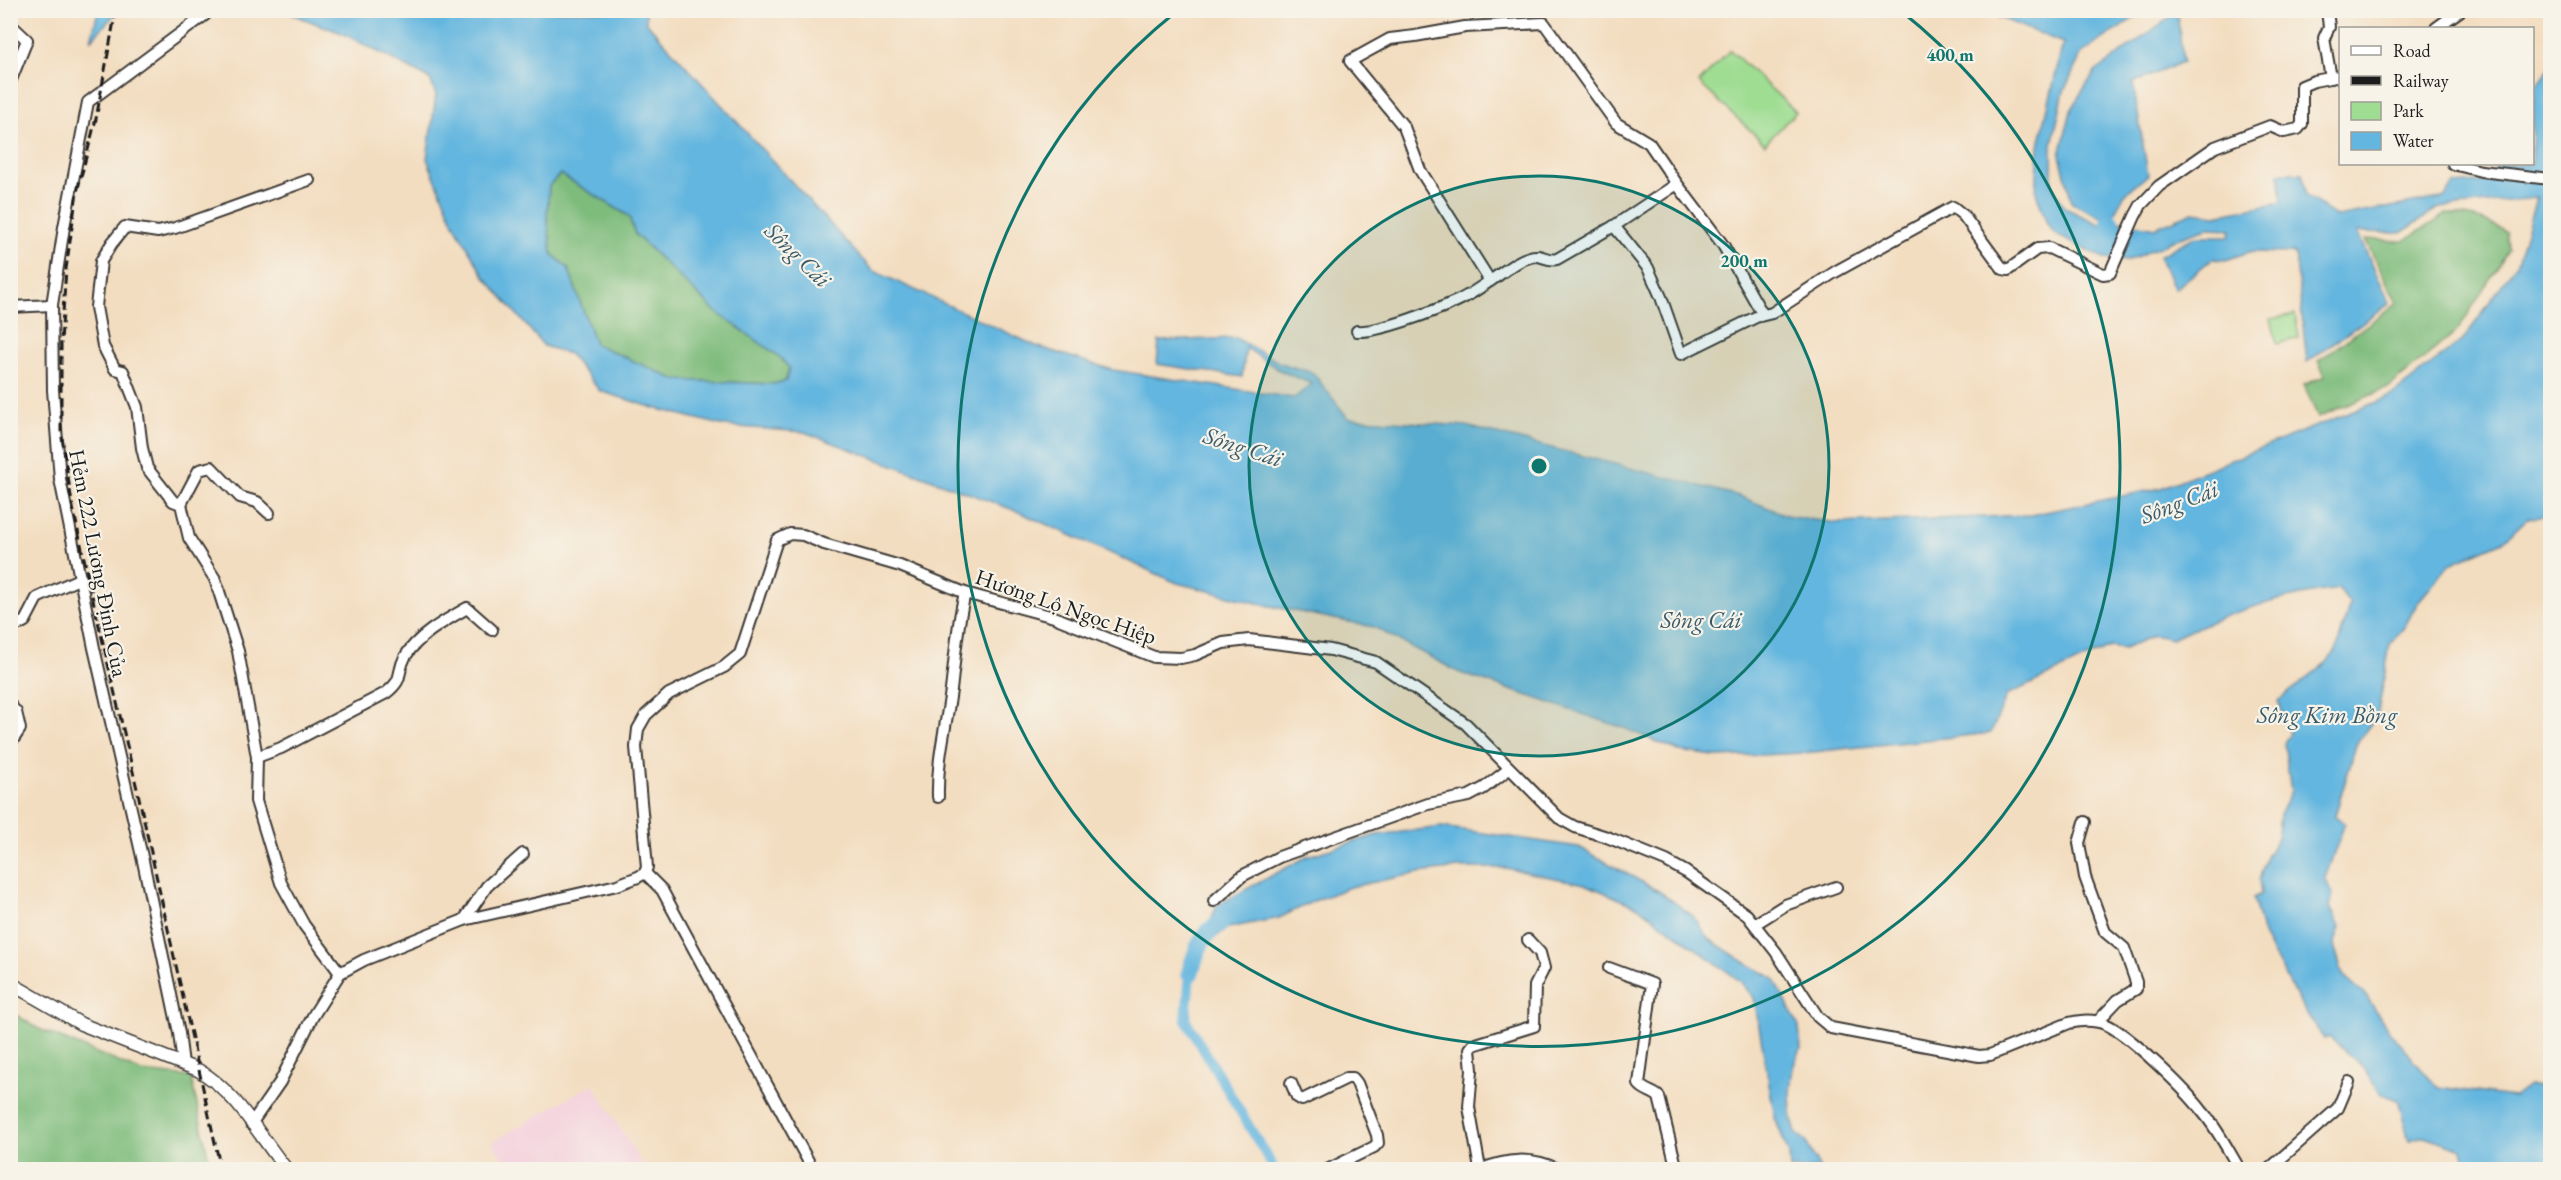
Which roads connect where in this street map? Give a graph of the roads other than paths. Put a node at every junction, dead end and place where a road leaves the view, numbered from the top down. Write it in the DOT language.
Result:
graph roads {
  1 [pos="2327,10"];
  2 [pos="2461,10"];
  3 [pos="205,15"];
  4 [pos="10,24"];
  5 [pos="2437,27"];
  6 [pos="2336,77"];
  7 [pos="10,82"];
  8 [pos="2457,165"];
  9 [pos="2550,179"];
  10 [pos="309,180"];
  11 [pos="1677,184"];
  12 [pos="1614,226"];
  13 [pos="1490,281"];
  14 [pos="52,305"];
  15 [pos="10,306"];
  16 [pos="1763,315"];
  17 [pos="1358,331"];
  18 [pos="181,504"];
  19 [pos="269,513"];
  20 [pos="81,578"];
  21 [pos="965,592"];
  22 [pos="10,620"];
  23 [pos="492,630"];
  24 [pos="10,705"];
  25 [pos="10,744"];
  26 [pos="257,757"];
  27 [pos="1509,770"];
  28 [pos="938,797"];
  29 [pos="2085,822"];
  30 [pos="522,854"];
  31 [pos="645,873"];
  32 [pos="1836,887"];
  33 [pos="1214,901"];
  34 [pos="464,920"];
  35 [pos="1755,924"];
  36 [pos="1528,940"];
  37 [pos="1609,968"];
  38 [pos="340,973"];
  39 [pos="10,983"];
  40 [pos="2098,1021"];
  41 [pos="183,1064"];
  42 [pos="2349,1082"];
  43 [pos="1291,1083"];
  44 [pos="251,1124"];
  45 [pos="1480,1169"];
  46 [pos="287,1170"];
  47 [pos="813,1170"];
  48 [pos="1327,1170"];
  49 [pos="1559,1170"];
  50 [pos="1677,1170"];
  51 [pos="2240,1170"];
  52 [pos="2268,1170"];
  1 -- 6 [label="street"];
  2 -- 5 [label="street"];
  3 -- 14 [label="street, Hẻm 222 Lương Định Của"];
  4 -- 7 [label="street"];
  6 -- 16 [label="street"];
  8 -- 9 [label="street"];
  10 -- 18 [label="street"];
  11 -- 12 [label="street"];
  11 -- 13 [label="street"];
  11 -- 16 [label="street"];
  12 -- 13 [label="street"];
  12 -- 16 [label="street"];
  13 -- 17 [label="street"];
  14 -- 15 [label="street"];
  14 -- 20 [label="street, Hẻm 222 Lương Định Của"];
  18 -- 19 [label="street"];
  18 -- 26 [label="street"];
  20 -- 22 [label="street"];
  20 -- 41 [label="street, Hẻm 222 Lương Định Của"];
  21 -- 27 [label="street, Hương Lộ Ngọc Hiệp"];
  21 -- 28 [label="street"];
  21 -- 31 [label="street, Hương Lộ Ngọc Hiệp"];
  23 -- 26 [label="street"];
  24 -- 25 [label="street"];
  26 -- 38 [label="street"];
  27 -- 33 [label="street"];
  27 -- 35 [label="street, Hương Lộ Ngọc Hiệp"];
  29 -- 40 [label="street"];
  30 -- 34 [label="street"];
  31 -- 34 [label="street"];
  31 -- 47 [label="street"];
  32 -- 35 [label="street"];
  34 -- 38 [label="street"];
  35 -- 40 [label="street, Hương Lộ Ngọc Hiệp"];
  36 -- 45 [label="street"];
  37 -- 50 [label="street"];
  38 -- 44 [label="street"];
  39 -- 41 [label="street"];
  40 -- 51 [label="street"];
  41 -- 44 [label="street"];
  42 -- 52 [label="street"];
  43 -- 48 [label="street"];
  44 -- 46 [label="street"];
  45 -- 49 [label="street"];
}
